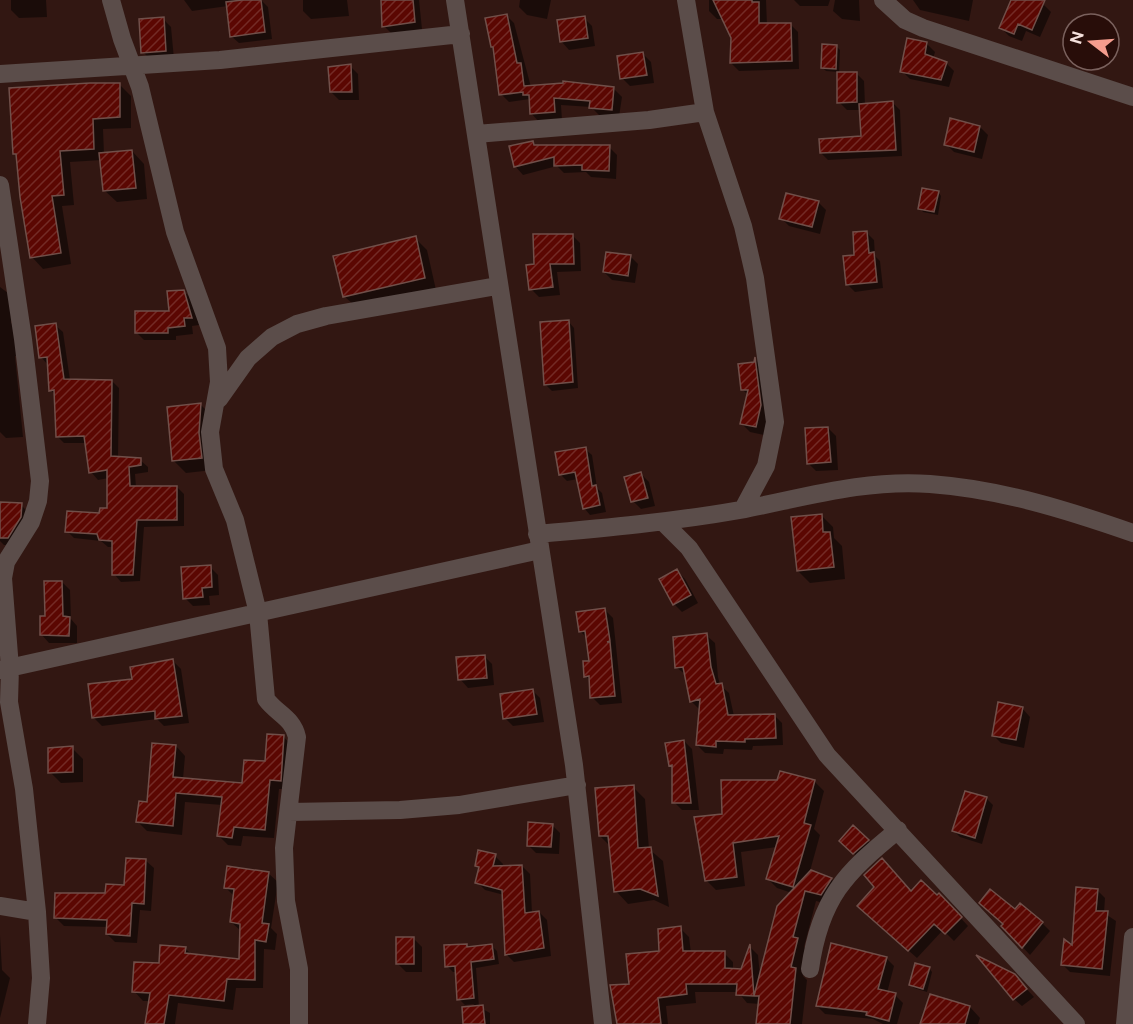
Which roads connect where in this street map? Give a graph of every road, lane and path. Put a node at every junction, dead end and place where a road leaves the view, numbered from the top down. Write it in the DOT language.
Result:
graph roads {
  1 [pos="111,0"];
  2 [pos="455,0"];
  3 [pos="686,0"];
  4 [pos="883,0"];
  5 [pos="461,34"];
  6 [pos="132,64"];
  7 [pos="0,74"];
  8 [pos="1133,98"];
  9 [pos="705,112"];
  10 [pos="476,134"];
  11 [pos="0,185"];
  12 [pos="497,286"];
  13 [pos="216,403"];
  14 [pos="743,509"];
  15 [pos="664,523"];
  16 [pos="1133,533"];
  17 [pos="538,542"];
  18 [pos="258,613"];
  19 [pos="5,669"];
  20 [pos="577,785"];
  21 [pos="289,812"];
  22 [pos="898,830"];
  23 [pos="0,906"];
  24 [pos="37,912"];
  25 [pos="1133,937"];
  26 [pos="810,969"];
  27 [pos="37,1024"];
  28 [pos="299,1024"];
  29 [pos="603,1024"];
  30 [pos="1076,1024"];
  31 [pos="1125,1024"];
  1 -- 6 [label="street"];
  2 -- 5 [label="street"];
  3 -- 9 [label="street"];
  4 -- 8 [label="street"];
  5 -- 6 [label="street"];
  5 -- 10 [label="street"];
  6 -- 7 [label="street"];
  6 -- 13 [label="street"];
  9 -- 10 [label="street"];
  9 -- 14 [label="street"];
  10 -- 12 [label="street"];
  11 -- 19 [label="street"];
  12 -- 13 [label="street"];
  12 -- 17 [label="street"];
  13 -- 18 [label="street"];
  14 -- 15 [label="street"];
  14 -- 16 [label="street"];
  15 -- 17 [label="street"];
  15 -- 22 [label="street"];
  17 -- 18 [label="street"];
  17 -- 20 [label="street"];
  18 -- 19 [label="street"];
  18 -- 21 [label="street"];
  19 -- 24 [label="street"];
  20 -- 21 [label="street"];
  20 -- 29 [label="street"];
  21 -- 28 [label="street"];
  22 -- 26 [label="street"];
  22 -- 30 [label="street"];
  23 -- 24 [label="street"];
  24 -- 27 [label="street"];
  25 -- 31 [label="street"];
}
